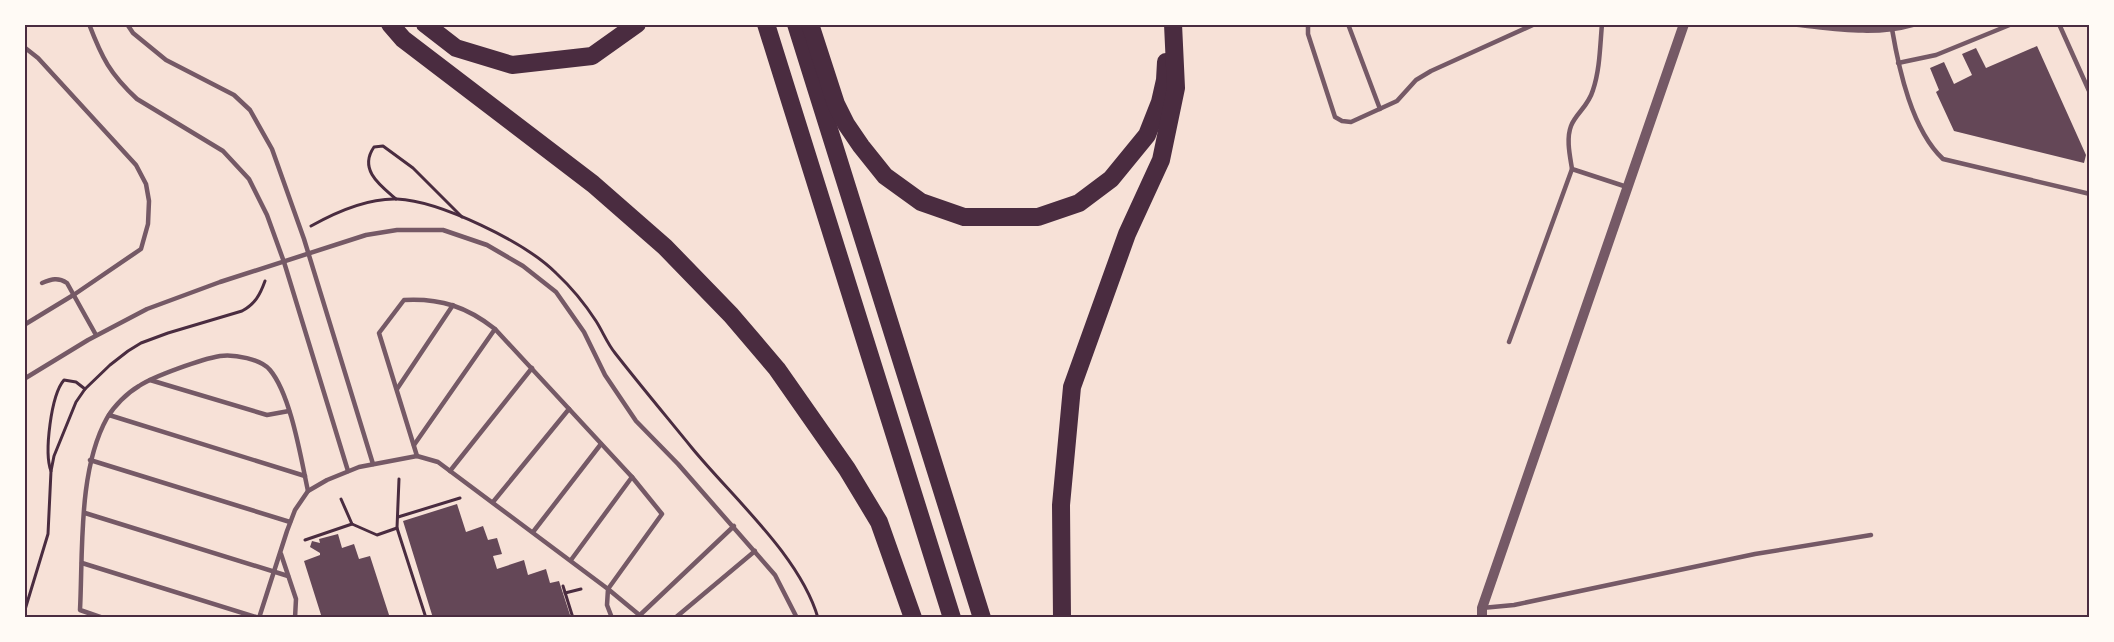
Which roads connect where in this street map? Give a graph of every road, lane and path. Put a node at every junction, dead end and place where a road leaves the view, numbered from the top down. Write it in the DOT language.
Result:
graph roads {
  1 [pos="89,24"];
  2 [pos="127,24"];
  3 [pos="390,24"];
  4 [pos="425,24"];
  5 [pos="637,24"];
  6 [pos="766,24"];
  7 [pos="796,24"];
  8 [pos="810,24"];
  9 [pos="1165,24"];
  10 [pos="1173,24"];
  11 [pos="1308,24"];
  12 [pos="1348,24"];
  13 [pos="1535,24"];
  14 [pos="1602,24"];
  15 [pos="1684,24"];
  16 [pos="1797,24"];
  17 [pos="1913,24"];
  18 [pos="2012,24"];
  19 [pos="2059,24"];
  20 [pos="1892,29"];
  21 [pos="24,47"];
  22 [pos="1898,63"];
  23 [pos="2090,93"];
  24 [pos="1380,109"];
  25 [pos="1572,169"];
  26 [pos="1627,187"];
  27 [pos="2090,194"];
  28 [pos="396,199"];
  29 [pos="464,219"];
  30 [pos="311,226"];
  31 [pos="308,254"];
  32 [pos="284,262"];
  33 [pos="265,281"];
  34 [pos="42,283"];
  35 [pos="75,294"];
  36 [pos="453,305"];
  37 [pos="24,325"];
  38 [pos="495,329"];
  39 [pos="96,335"];
  40 [pos="1509,342"];
  41 [pos="532,368"];
  42 [pos="24,379"];
  43 [pos="150,380"];
  44 [pos="85,389"];
  45 [pos="397,389"];
  46 [pos="569,409"];
  47 [pos="289,411"];
  48 [pos="109,415"];
  49 [pos="601,444"];
  50 [pos="414,445"];
  51 [pos="417,456"];
  52 [pos="90,460"];
  53 [pos="373,464"];
  54 [pos="51,471"];
  55 [pos="348,471"];
  56 [pos="450,471"];
  57 [pos="304,476"];
  58 [pos="632,477"];
  59 [pos="399,479"];
  60 [pos="308,491"];
  61 [pos="460,498"];
  62 [pos="341,499"];
  63 [pos="494,502"];
  64 [pos="85,513"];
  65 [pos="398,517"];
  66 [pos="290,522"];
  67 [pos="352,524"];
  68 [pos="734,526"];
  69 [pos="398,528"];
  70 [pos="533,532"];
  71 [pos="1871,536"];
  72 [pos="304,540"];
  73 [pos="755,551"];
  74 [pos="280,553"];
  75 [pos="570,560"];
  76 [pos="82,563"];
  77 [pos="274,572"];
  78 [pos="288,576"];
  79 [pos="563,586"];
  80 [pos="581,589"];
  81 [pos="608,589"];
  82 [pos="565,593"];
  83 [pos="1482,613"];
  84 [pos="24,614"];
  85 [pos="642,617"];
  86 [pos="104,618"];
  87 [pos="259,618"];
  88 [pos="295,618"];
  89 [pos="426,618"];
  90 [pos="573,618"];
  91 [pos="612,618"];
  92 [pos="675,618"];
  93 [pos="797,618"];
  94 [pos="818,618"];
  95 [pos="914,618"];
  96 [pos="952,618"];
  97 [pos="982,618"];
  98 [pos="1062,618"];
  1 -- 32 [label="lane"];
  2 -- 31 [label="lane"];
  3 -- 95 [label="highway"];
  4 -- 5 [label="highway"];
  6 -- 96 [label="highway"];
  7 -- 97 [label="highway"];
  8 -- 9 [label="highway"];
  10 -- 98 [label="highway"];
  11 -- 24 [label="lane"];
  12 -- 24 [label="lane"];
  13 -- 24 [label="lane"];
  14 -- 25 [label="lane"];
  15 -- 26 [label="street"];
  16 -- 20 [label="street"];
  17 -- 20 [label="street"];
  18 -- 22 [label="lane"];
  19 -- 23 [label="lane"];
  20 -- 22 [label="lane"];
  21 -- 35 [label="lane"];
  22 -- 27 [label="lane"];
  25 -- 26 [label="lane"];
  25 -- 40 [label="lane"];
  26 -- 83 [label="street"];
  28 -- 29 [label="path"];
  28 -- 29 [label="path"];
  28 -- 30 [label="path"];
  29 -- 94 [label="path"];
  31 -- 32 [label="lane"];
  31 -- 53 [label="lane"];
  31 -- 68 [label="lane"];
  32 -- 39 [label="lane"];
  32 -- 55 [label="lane"];
  33 -- 44 [label="path"];
  34 -- 35 [label="lane"];
  35 -- 37 [label="lane"];
  35 -- 39 [label="lane"];
  36 -- 38 [label="lane"];
  36 -- 45 [label="lane"];
  36 -- 45 [label="lane"];
  38 -- 41 [label="lane"];
  38 -- 50 [label="lane"];
  39 -- 42 [label="lane"];
  41 -- 46 [label="lane"];
  41 -- 56 [label="lane"];
  43 -- 47 [label="lane"];
  43 -- 47 [label="lane"];
  43 -- 48 [label="lane"];
  44 -- 54 [label="path"];
  44 -- 54 [label="path"];
  45 -- 50 [label="lane"];
  46 -- 49 [label="lane"];
  46 -- 63 [label="lane"];
  47 -- 57 [label="lane"];
  48 -- 52 [label="lane"];
  48 -- 57 [label="lane"];
  49 -- 58 [label="lane"];
  49 -- 70 [label="lane"];
  50 -- 51 [label="lane"];
  51 -- 53 [label="lane"];
  51 -- 56 [label="lane"];
  52 -- 64 [label="lane"];
  52 -- 66 [label="lane"];
  53 -- 55 [label="lane"];
  54 -- 84 [label="path"];
  55 -- 60 [label="lane"];
  56 -- 63 [label="lane"];
  57 -- 60 [label="lane"];
  58 -- 75 [label="lane"];
  58 -- 81 [label="lane"];
  59 -- 65 [label="path"];
  60 -- 66 [label="lane"];
  61 -- 65 [label="path"];
  62 -- 67 [label="path"];
  63 -- 70 [label="lane"];
  64 -- 76 [label="lane"];
  64 -- 77 [label="lane"];
  65 -- 69 [label="path"];
  66 -- 74 [label="lane"];
  67 -- 69 [label="path"];
  67 -- 72 [label="path"];
  68 -- 73 [label="lane"];
  68 -- 85 [label="lane"];
  69 -- 89 [label="path"];
  70 -- 75 [label="lane"];
  71 -- 83 [label="lane"];
  73 -- 92 [label="lane"];
  73 -- 93 [label="lane"];
  74 -- 77 [label="lane"];
  74 -- 78 [label="lane"];
  75 -- 81 [label="lane"];
  76 -- 86 [label="lane"];
  76 -- 87 [label="lane"];
  77 -- 78 [label="lane"];
  77 -- 87 [label="lane"];
  78 -- 88 [label="lane"];
  79 -- 82 [label="path"];
  80 -- 82 [label="path"];
  81 -- 85 [label="lane"];
  81 -- 91 [label="lane"];
  82 -- 90 [label="path"];
}
